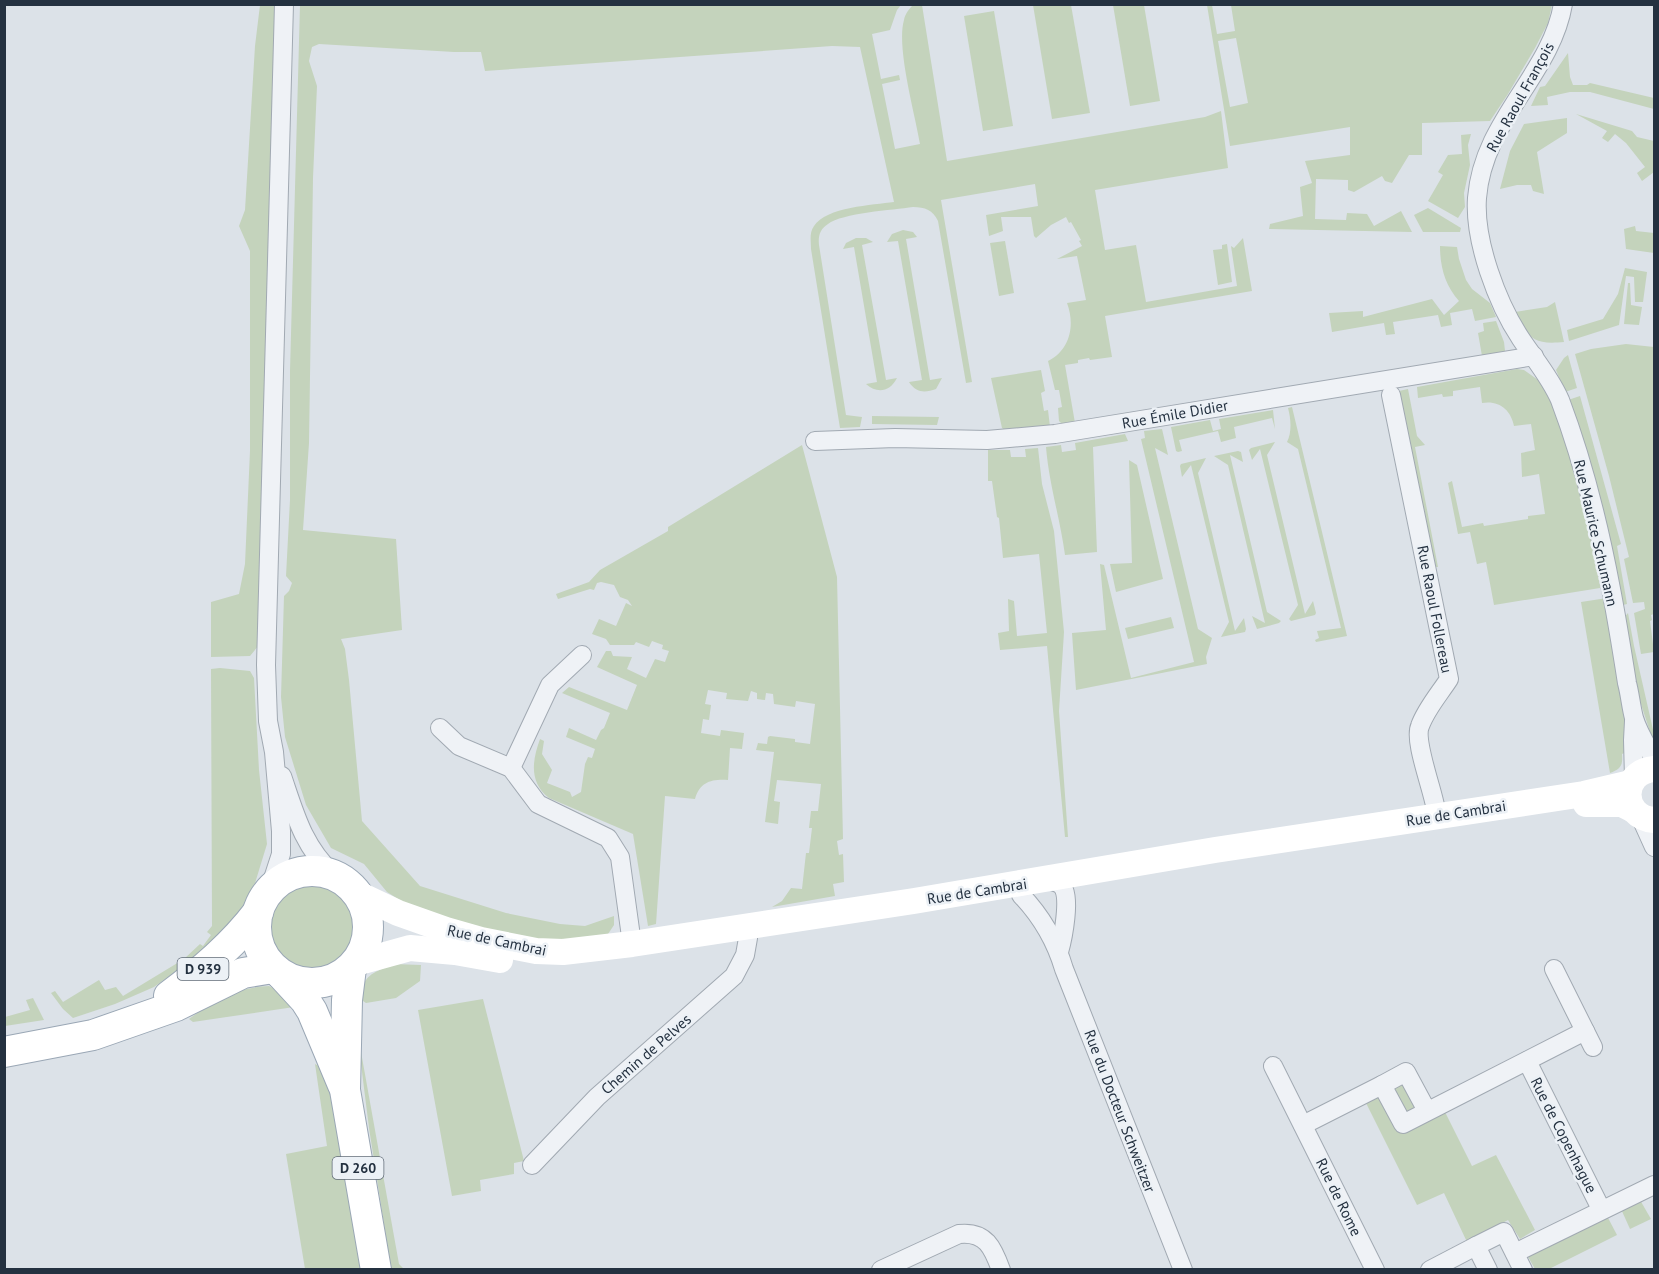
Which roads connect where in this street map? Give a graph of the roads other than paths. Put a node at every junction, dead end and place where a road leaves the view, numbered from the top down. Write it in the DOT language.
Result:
graph roads {
  1 [pos="284,4"];
  2 [pos="1563,4"];
  3 [pos="1533,356"];
  4 [pos="1391,395"];
  5 [pos="814,441"];
  6 [pos="582,655"];
  7 [pos="1634,719"];
  8 [pos="440,728"];
  9 [pos="274,752"];
  10 [pos="1654,759"];
  11 [pos="511,768"];
  12 [pos="1640,777"];
  13 [pos="1642,815"];
  14 [pos="1437,816"];
  15 [pos="1654,846"];
  16 [pos="333,874"];
  17 [pos="1054,884"];
  18 [pos="358,894"];
  19 [pos="1021,895"];
  20 [pos="263,901"];
  21 [pos="748,938"];
  22 [pos="632,944"];
  23 [pos="1059,952"];
  24 [pos="353,966"];
  25 [pos="1554,969"];
  26 [pos="277,971"];
  27 [pos="141,1018"];
  28 [pos="4,1052"];
  29 [pos="1527,1061"];
  30 [pos="1273,1066"];
  31 [pos="1382,1085"];
  32 [pos="345,1090"];
  33 [pos="1427,1111"];
  34 [pos="1303,1125"];
  35 [pos="532,1165"];
  36 [pos="1654,1185"];
  37 [pos="1601,1209"];
  38 [pos="1476,1246"];
  39 [pos="1519,1261"];
  40 [pos="376,1269"];
  41 [pos="881,1269"];
  42 [pos="1001,1269"];
  43 [pos="1183,1269"];
  44 [pos="1375,1269"];
  45 [pos="1430,1269"];
  46 [pos="1488,1269"];
  1 -- 9 [label="street"];
  2 -- 3 [label="street, Rue Raoul François"];
  3 -- 5 [label="street, Rue Émile Didier"];
  3 -- 7 [label="street, Rue Maurice Schumann"];
  4 -- 14 [label="street, Rue Raoul Follereau"];
  6 -- 11 [label="street"];
  7 -- 10 [label="street"];
  7 -- 12 [label="street"];
  8 -- 11 [label="street"];
  9 -- 16 [label="street"];
  9 -- 20 [label="street"];
  11 -- 22 [label="street"];
  12 -- 13 [label="main road"];
  12 -- 14 [label="main road, Rue de Cambrai"];
  13 -- 15 [label="street"];
  13 -- 17 [label="main road, Rue de Cambrai"];
  14 -- 17 [label="main road, Rue de Cambrai"];
  16 -- 18 [label="main road"];
  16 -- 20 [label="main road"];
  17 -- 19 [label="main road, Rue de Cambrai"];
  17 -- 22 [label="main road, Rue de Cambrai"];
  17 -- 23 [label="street"];
  18 -- 22 [label="main road, Rue de Cambrai"];
  18 -- 24 [label="main road"];
  19 -- 21 [label="main road, Rue de Cambrai"];
  19 -- 23 [label="street, Rue du Docteur Schweitzer"];
  20 -- 26 [label="main road"];
  20 -- 27 [label="main road, D 939"];
  21 -- 24 [label="main road, Rue de Cambrai"];
  21 -- 35 [label="street, Chemin de Pelves"];
  23 -- 43 [label="street, Rue du Docteur Schweitzer"];
  24 -- 26 [label="main road"];
  24 -- 32 [label="main road, D 260"];
  25 -- 29 [label="street, Rue de Copenhague"];
  26 -- 27 [label="main road, D 939"];
  26 -- 32 [label="main road, D 260"];
  27 -- 28 [label="main road, D 939"];
  29 -- 33 [label="street, Rue de Copenhague"];
  29 -- 37 [label="street, Rue de Copenhague"];
  30 -- 34 [label="street, Rue de Rome"];
  31 -- 33 [label="street"];
  31 -- 33 [label="street, Rue de Copenhague"];
  31 -- 34 [label="street"];
  32 -- 40 [label="main road, D 260"];
  34 -- 44 [label="street, Rue de Rome"];
  36 -- 37 [label="street"];
  37 -- 39 [label="street"];
  38 -- 39 [label="street"];
  38 -- 45 [label="street"];
  38 -- 46 [label="street"];
  41 -- 42 [label="street"];
}
